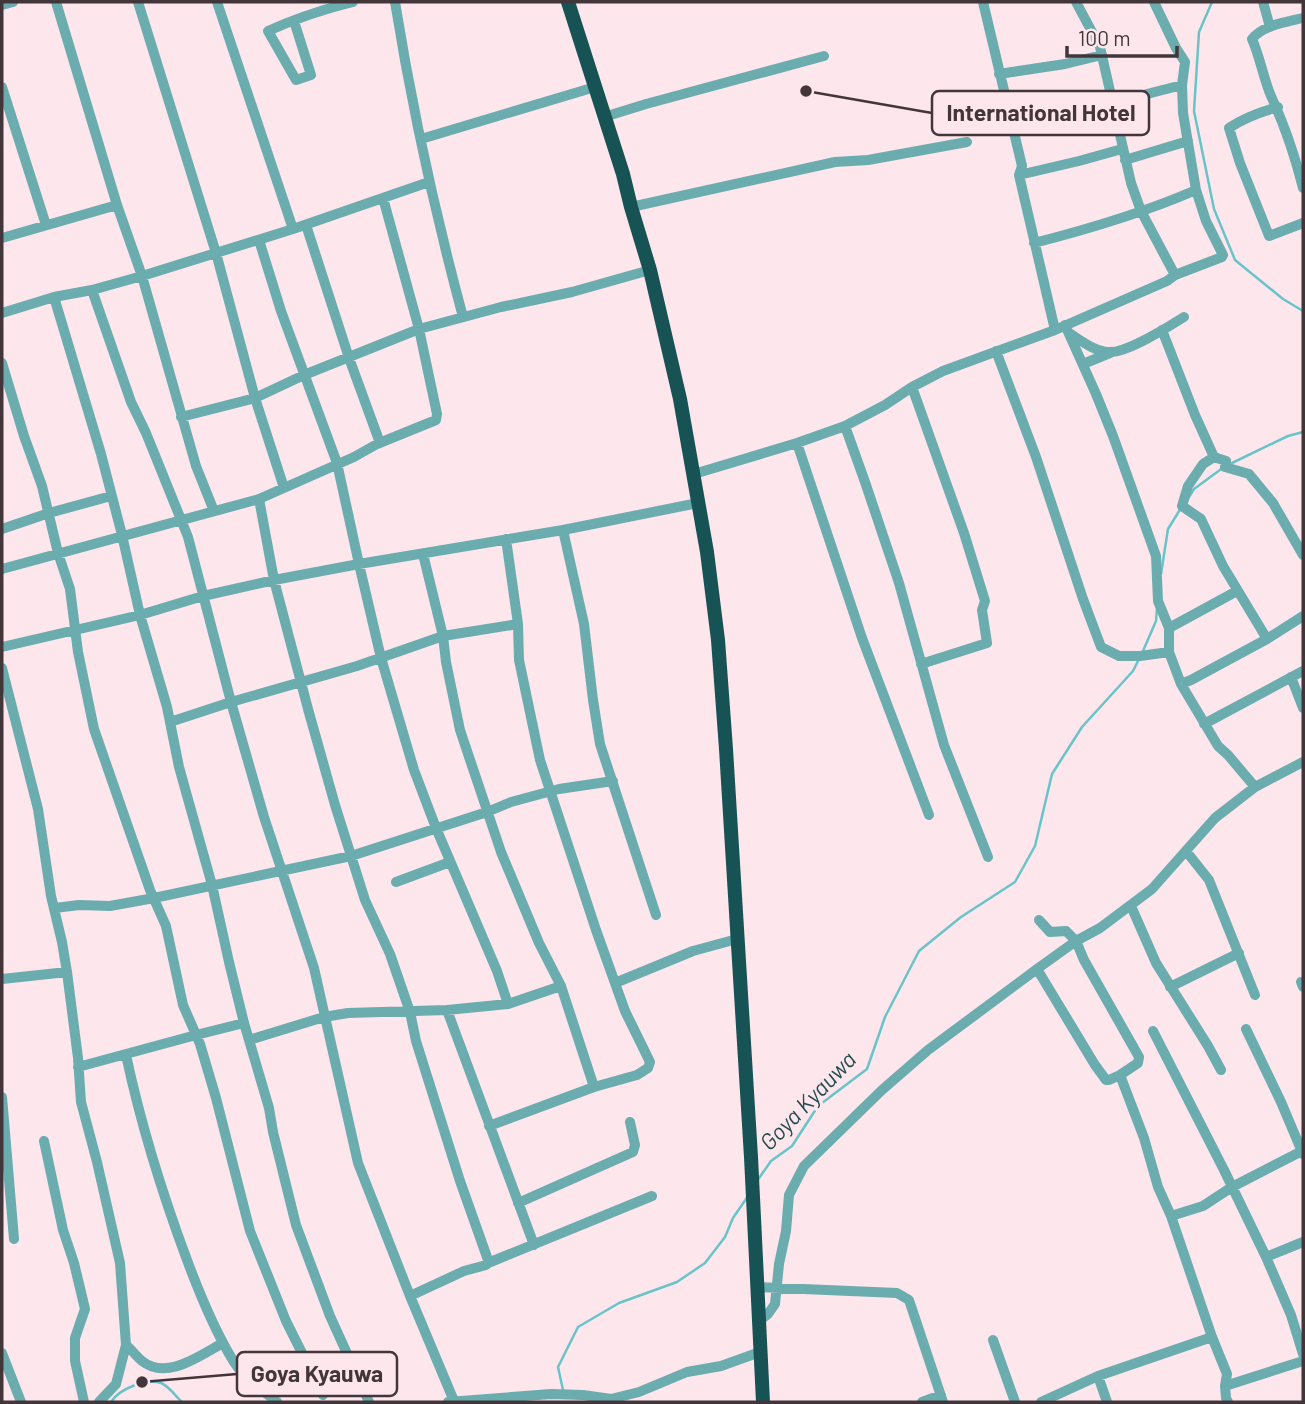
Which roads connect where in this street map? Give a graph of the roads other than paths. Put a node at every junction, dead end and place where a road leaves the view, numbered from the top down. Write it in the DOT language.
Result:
graph roads {
  1 [pos="13,2"];
  2 [pos="56,2"];
  3 [pos="138,2"];
  4 [pos="217,2"];
  5 [pos="353,2"];
  6 [pos="395,2"];
  7 [pos="568,2"];
  8 [pos="983,2"];
  9 [pos="1076,2"];
  10 [pos="1154,2"];
  11 [pos="1263,2"];
  12 [pos="2,5"];
  13 [pos="1303,18"];
  14 [pos="294,21"];
  15 [pos="1270,27"];
  16 [pos="1102,55"];
  17 [pos="824,56"];
  18 [pos="999,74"];
  19 [pos="1182,85"];
  20 [pos="2,88"];
  21 [pos="596,88"];
  22 [pos="1112,103"];
  23 [pos="1278,107"];
  24 [pos="604,117"];
  25 [pos="421,139"];
  26 [pos="1188,141"];
  27 [pos="967,142"];
  28 [pos="1124,154"];
  29 [pos="1019,174"];
  30 [pos="429,182"];
  31 [pos="1303,188"];
  32 [pos="1196,190"];
  33 [pos="383,198"];
  34 [pos="117,205"];
  35 [pos="631,207"];
  36 [pos="1141,211"];
  37 [pos="1303,223"];
  38 [pos="46,225"];
  39 [pos="306,225"];
  40 [pos="293,229"];
  41 [pos="2,238"];
  42 [pos="259,240"];
  43 [pos="1034,243"];
  44 [pos="216,253"];
  45 [pos="650,270"];
  46 [pos="1175,275"];
  47 [pos="142,276"];
  48 [pos="92,290"];
  49 [pos="54,297"];
  50 [pos="2,313"];
  51 [pos="463,317"];
  52 [pos="1184,317"];
  53 [pos="419,329"];
  54 [pos="1062,329"];
  55 [pos="1162,330"];
  56 [pos="996,351"];
  57 [pos="1110,353"];
  58 [pos="349,358"];
  59 [pos="2,363"];
  60 [pos="1083,364"];
  61 [pos="304,375"];
  62 [pos="912,387"];
  63 [pos="255,398"];
  64 [pos="13,401"];
  65 [pos="2,405"];
  66 [pos="181,417"];
  67 [pos="845,426"];
  68 [pos="380,443"];
  69 [pos="797,443"];
  70 [pos="1214,457"];
  71 [pos="337,463"];
  72 [pos="694,474"];
  73 [pos="284,488"];
  74 [pos="111,496"];
  75 [pos="259,499"];
  76 [pos="698,503"];
  77 [pos="214,511"];
  78 [pos="49,513"];
  79 [pos="182,521"];
  80 [pos="2,529"];
  81 [pos="563,530"];
  82 [pos="122,535"];
  83 [pos="506,539"];
  84 [pos="58,553"];
  85 [pos="424,554"];
  86 [pos="1303,555"];
  87 [pos="359,564"];
  88 [pos="2,569"];
  89 [pos="274,580"];
  90 [pos="1237,591"];
  91 [pos="203,596"];
  92 [pos="139,615"];
  93 [pos="1303,616"];
  94 [pos="518,624"];
  95 [pos="1169,628"];
  96 [pos="76,629"];
  97 [pos="443,636"];
  98 [pos="1267,639"];
  99 [pos="2,647"];
  100 [pos="1169,652"];
  101 [pos="381,658"];
  102 [pos="921,664"];
  103 [pos="2,668"];
  104 [pos="1303,671"];
  105 [pos="1291,677"];
  106 [pos="301,683"];
  107 [pos="1181,684"];
  108 [pos="231,702"];
  109 [pos="1303,708"];
  110 [pos="170,722"];
  111 [pos="1204,724"];
  112 [pos="1303,762"];
  113 [pos="613,781"];
  114 [pos="1255,787"];
  115 [pos="550,791"];
  116 [pos="487,812"];
  117 [pos="929,815"];
  118 [pos="436,828"];
  119 [pos="1186,851"];
  120 [pos="351,856"];
  121 [pos="988,857"];
  122 [pos="450,862"];
  123 [pos="281,870"];
  124 [pos="396,882"];
  125 [pos="212,885"];
  126 [pos="154,898"];
  127 [pos="1131,906"];
  128 [pos="55,908"];
  129 [pos="656,915"];
  130 [pos="1039,920"];
  131 [pos="737,939"];
  132 [pos="1076,941"];
  133 [pos="1238,953"];
  134 [pos="1037,969"];
  135 [pos="67,972"];
  136 [pos="2,979"];
  137 [pos="615,984"];
  138 [pos="561,986"];
  139 [pos="1170,987"];
  140 [pos="1255,995"];
  141 [pos="508,1004"];
  142 [pos="447,1010"];
  143 [pos="410,1012"];
  144 [pos="324,1017"];
  145 [pos="244,1023"];
  146 [pos="1246,1029"];
  147 [pos="1153,1031"];
  148 [pos="196,1035"];
  149 [pos="249,1040"];
  150 [pos="126,1055"];
  151 [pos="78,1068"];
  152 [pos="1221,1070"];
  153 [pos="1121,1075"];
  154 [pos="594,1087"];
  155 [pos="2,1097"];
  156 [pos="630,1122"];
  157 [pos="489,1126"];
  158 [pos="44,1141"];
  159 [pos="1302,1150"];
  160 [pos="1232,1187"];
  161 [pos="652,1196"];
  162 [pos="518,1203"];
  163 [pos="1171,1216"];
  164 [pos="14,1240"];
  165 [pos="1303,1242"];
  166 [pos="534,1245"];
  167 [pos="1266,1257"];
  168 [pos="488,1263"];
  169 [pos="757,1287"];
  170 [pos="777,1287"];
  171 [pos="410,1296"];
  172 [pos="759,1321"];
  173 [pos="1212,1336"];
  174 [pos="993,1340"];
  175 [pos="223,1343"];
  176 [pos="127,1345"];
  177 [pos="760,1352"];
  178 [pos="2,1353"];
  179 [pos="1303,1354"];
  180 [pos="1303,1361"];
  181 [pos="1098,1376"];
  182 [pos="1225,1386"];
  183 [pos="323,1395"];
  184 [pos="942,1399"];
  185 [pos="21,1402"];
  186 [pos="84,1402"];
  187 [pos="99,1402"];
  188 [pos="277,1402"];
  189 [pos="369,1402"];
  190 [pos="451,1402"];
  191 [pos="763,1402"];
  192 [pos="922,1402"];
  193 [pos="1015,1402"];
  194 [pos="1041,1402"];
  195 [pos="1107,1402"];
  196 [pos="1228,1402"];
  1 -- 12 [label="street"];
  2 -- 34 [label="street"];
  3 -- 44 [label="street"];
  4 -- 40 [label="street"];
  5 -- 14 [label="street"];
  6 -- 25 [label="street"];
  7 -- 21 [label="highway"];
  8 -- 18 [label="street"];
  9 -- 16 [label="street"];
  10 -- 19 [label="street"];
  11 -- 15 [label="street"];
  13 -- 15 [label="street"];
  14 -- 14 [label="street"];
  15 -- 23 [label="street"];
  16 -- 18 [label="street"];
  16 -- 22 [label="street"];
  17 -- 24 [label="street"];
  18 -- 29 [label="street"];
  19 -- 22 [label="street"];
  19 -- 26 [label="street"];
  20 -- 38 [label="street"];
  21 -- 24 [label="highway"];
  21 -- 25 [label="street"];
  22 -- 28 [label="street"];
  23 -- 31 [label="street"];
  23 -- 37 [label="street"];
  24 -- 35 [label="highway"];
  25 -- 30 [label="street"];
  26 -- 28 [label="street"];
  26 -- 32 [label="street"];
  27 -- 35 [label="street"];
  28 -- 29 [label="street"];
  28 -- 36 [label="street"];
  29 -- 43 [label="street"];
  30 -- 33 [label="street"];
  30 -- 51 [label="street"];
  32 -- 36 [label="street"];
  32 -- 46 [label="street"];
  33 -- 39 [label="street"];
  33 -- 53 [label="street"];
  34 -- 38 [label="street"];
  34 -- 47 [label="street"];
  35 -- 45 [label="highway"];
  36 -- 43 [label="street"];
  36 -- 46 [label="street"];
  38 -- 41 [label="street"];
  39 -- 40 [label="street"];
  39 -- 58 [label="street"];
  40 -- 42 [label="street"];
  42 -- 44 [label="street"];
  42 -- 61 [label="street"];
  43 -- 54 [label="street"];
  44 -- 47 [label="street"];
  44 -- 63 [label="street"];
  45 -- 51 [label="street"];
  45 -- 72 [label="highway"];
  46 -- 54 [label="street"];
  47 -- 48 [label="street"];
  47 -- 66 [label="street"];
  48 -- 49 [label="street"];
  48 -- 79 [label="street"];
  49 -- 50 [label="street"];
  49 -- 74 [label="street"];
  51 -- 53 [label="street"];
  52 -- 55 [label="street"];
  53 -- 58 [label="street"];
  53 -- 68 [label="street"];
  54 -- 56 [label="street"];
  54 -- 57 [label="street"];
  54 -- 60 [label="street"];
  55 -- 57 [label="street"];
  55 -- 70 [label="street"];
  56 -- 62 [label="street"];
  56 -- 100 [label="street"];
  57 -- 60 [label="street"];
  58 -- 61 [label="street"];
  58 -- 68 [label="street"];
  59 -- 64 [label="street"];
  60 -- 95 [label="street"];
  61 -- 63 [label="street"];
  61 -- 71 [label="street"];
  62 -- 67 [label="street"];
  62 -- 102 [label="street"];
  63 -- 66 [label="street"];
  63 -- 73 [label="street"];
  64 -- 65 [label="street"];
  64 -- 78 [label="street"];
  66 -- 77 [label="street"];
  67 -- 69 [label="street"];
  67 -- 102 [label="street"];
  68 -- 71 [label="street"];
  69 -- 72 [label="street"];
  69 -- 117 [label="street"];
  70 -- 86 [label="street"];
  70 -- 90 [label="street"];
  71 -- 73 [label="street"];
  71 -- 87 [label="street"];
  72 -- 76 [label="highway"];
  73 -- 75 [label="street"];
  74 -- 78 [label="street"];
  74 -- 82 [label="street"];
  75 -- 77 [label="street"];
  75 -- 89 [label="street"];
  76 -- 81 [label="street"];
  76 -- 131 [label="highway"];
  77 -- 79 [label="street"];
  78 -- 80 [label="street"];
  78 -- 84 [label="street"];
  79 -- 82 [label="street"];
  79 -- 91 [label="street"];
  81 -- 83 [label="street"];
  81 -- 113 [label="street"];
  82 -- 84 [label="street"];
  82 -- 92 [label="street"];
  83 -- 85 [label="street"];
  83 -- 94 [label="street"];
  84 -- 88 [label="street"];
  84 -- 96 [label="street"];
  85 -- 87 [label="street"];
  85 -- 97 [label="street"];
  87 -- 89 [label="street"];
  87 -- 101 [label="street"];
  89 -- 91 [label="street"];
  89 -- 106 [label="street"];
  90 -- 95 [label="street"];
  90 -- 98 [label="street"];
  91 -- 92 [label="street"];
  91 -- 108 [label="street"];
  92 -- 96 [label="street"];
  92 -- 110 [label="street"];
  93 -- 98 [label="street"];
  94 -- 97 [label="street"];
  94 -- 115 [label="street"];
  95 -- 100 [label="street"];
  96 -- 99 [label="street"];
  96 -- 126 [label="street"];
  97 -- 101 [label="street"];
  97 -- 116 [label="street"];
  98 -- 107 [label="street"];
  100 -- 107 [label="street"];
  101 -- 106 [label="street"];
  101 -- 118 [label="street"];
  102 -- 121 [label="street"];
  103 -- 128 [label="street"];
  104 -- 105 [label="street"];
  105 -- 109 [label="street"];
  105 -- 111 [label="street"];
  106 -- 108 [label="street"];
  106 -- 120 [label="street"];
  107 -- 111 [label="street"];
  108 -- 110 [label="street"];
  108 -- 123 [label="street"];
  110 -- 125 [label="street"];
  111 -- 114 [label="street"];
  112 -- 114 [label="street"];
  113 -- 115 [label="street"];
  113 -- 129 [label="street"];
  114 -- 119 [label="street"];
  115 -- 116 [label="street"];
  115 -- 137 [label="street"];
  116 -- 118 [label="street"];
  116 -- 138 [label="street"];
  118 -- 120 [label="street"];
  118 -- 122 [label="street"];
  119 -- 127 [label="street"];
  119 -- 133 [label="street"];
  120 -- 123 [label="street"];
  120 -- 143 [label="street"];
  122 -- 124 [label="street"];
  122 -- 141 [label="street"];
  123 -- 125 [label="street"];
  123 -- 144 [label="street"];
  125 -- 126 [label="street"];
  125 -- 145 [label="street"];
  126 -- 128 [label="street"];
  126 -- 148 [label="street"];
  127 -- 132 [label="street"];
  127 -- 139 [label="street"];
  128 -- 135 [label="street"];
  130 -- 132 [label="street"];
  131 -- 137 [label="street"];
  131 -- 169 [label="highway"];
  132 -- 134 [label="street"];
  132 -- 153 [label="street"];
  133 -- 139 [label="street"];
  133 -- 140 [label="street"];
  134 -- 153 [label="street"];
  134 -- 170 [label="street"];
  135 -- 136 [label="street"];
  135 -- 151 [label="street"];
  137 -- 154 [label="street"];
  138 -- 141 [label="street"];
  138 -- 154 [label="street"];
  139 -- 152 [label="street"];
  141 -- 142 [label="street"];
  142 -- 143 [label="street"];
  142 -- 157 [label="street"];
  143 -- 144 [label="street"];
  143 -- 168 [label="street"];
  144 -- 149 [label="street"];
  144 -- 171 [label="street"];
  145 -- 148 [label="street"];
  145 -- 149 [label="street"];
  146 -- 159 [label="street"];
  147 -- 160 [label="street"];
  148 -- 150 [label="street"];
  148 -- 183 [label="street"];
  149 -- 189 [label="street"];
  150 -- 151 [label="street"];
  150 -- 175 [label="street"];
  151 -- 176 [label="street"];
  153 -- 163 [label="street"];
  154 -- 157 [label="street"];
  155 -- 164 [label="street"];
  156 -- 162 [label="street"];
  157 -- 162 [label="street"];
  158 -- 186 [label="street"];
  159 -- 160 [label="street"];
  160 -- 163 [label="street"];
  160 -- 167 [label="street"];
  161 -- 166 [label="street"];
  162 -- 166 [label="street"];
  163 -- 173 [label="street"];
  165 -- 167 [label="street"];
  166 -- 168 [label="street"];
  167 -- 179 [label="street"];
  168 -- 171 [label="street"];
  169 -- 170 [label="street"];
  169 -- 172 [label="highway"];
  170 -- 172 [label="street"];
  170 -- 184 [label="street"];
  171 -- 190 [label="street"];
  172 -- 177 [label="highway"];
  173 -- 181 [label="street"];
  173 -- 182 [label="street"];
  174 -- 193 [label="street"];
  175 -- 176 [label="street"];
  175 -- 188 [label="street"];
  176 -- 187 [label="street"];
  177 -- 190 [label="street"];
  177 -- 191 [label="highway"];
  178 -- 185 [label="street"];
  180 -- 182 [label="street"];
  181 -- 194 [label="street"];
  181 -- 195 [label="street"];
  182 -- 196 [label="street"];
  184 -- 192 [label="street"];
}
